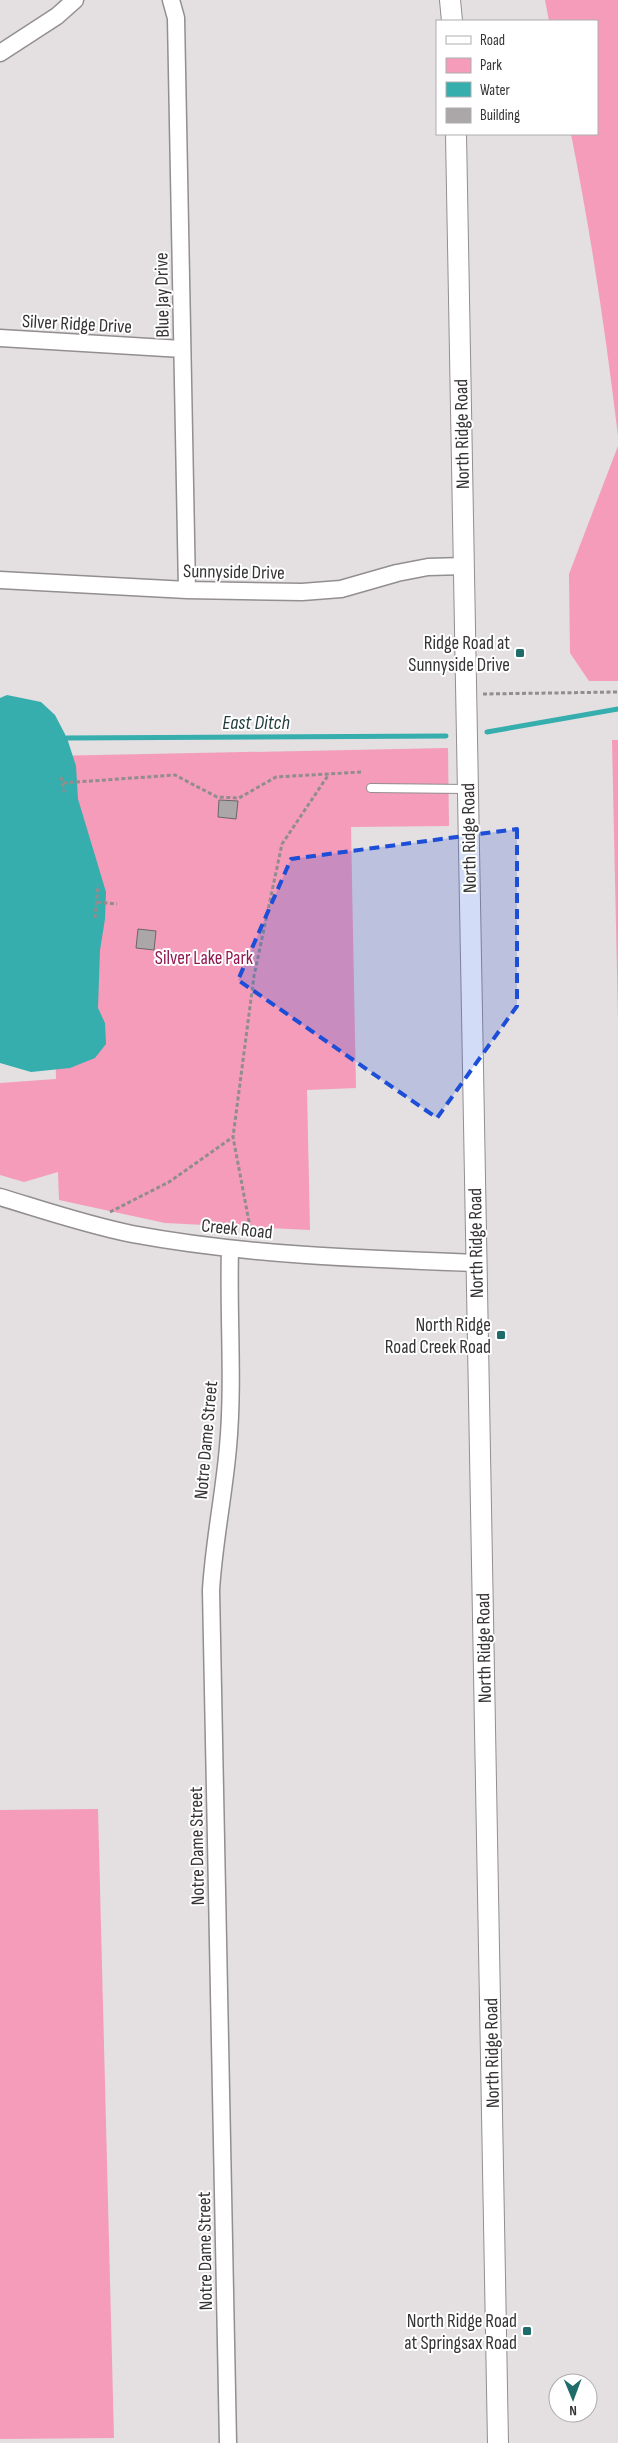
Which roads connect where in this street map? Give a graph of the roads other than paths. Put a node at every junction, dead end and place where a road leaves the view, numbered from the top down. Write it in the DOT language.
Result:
graph roads {
  1 [pos="75,0"];
  2 [pos="171,0"];
  3 [pos="450,0"];
  4 [pos="452,20"];
  5 [pos="0,53"];
  6 [pos="456,135"];
  7 [pos="0,338"];
  8 [pos="182,349"];
  9 [pos="464,566"];
  10 [pos="0,580"];
  11 [pos="187,590"];
  12 [pos="371,788"];
  13 [pos="468,789"];
  14 [pos="0,1197"];
  15 [pos="230,1249"];
  16 [pos="476,1263"];
  17 [pos="228,2443"];
  18 [pos="498,2443"];
  1 -- 5 [label="street"];
  2 -- 8 [label="street, Blue Jay Drive"];
  3 -- 4 [label="street"];
  6 -- 9 [label="street, North Ridge Road"];
  7 -- 8 [label="street, Silver Ridge Drive"];
  8 -- 11 [label="street, Blue Jay Drive"];
  9 -- 11 [label="street, Sunnyside Drive"];
  9 -- 13 [label="street, North Ridge Road"];
  10 -- 11 [label="street, Sunnyside Drive"];
  12 -- 13 [label="lane"];
  13 -- 16 [label="street, North Ridge Road"];
  14 -- 15 [label="street, Creek Road"];
  15 -- 16 [label="street, Creek Road"];
  15 -- 17 [label="street, Notre Dame Street"];
  16 -- 18 [label="street, North Ridge Road"];
}
